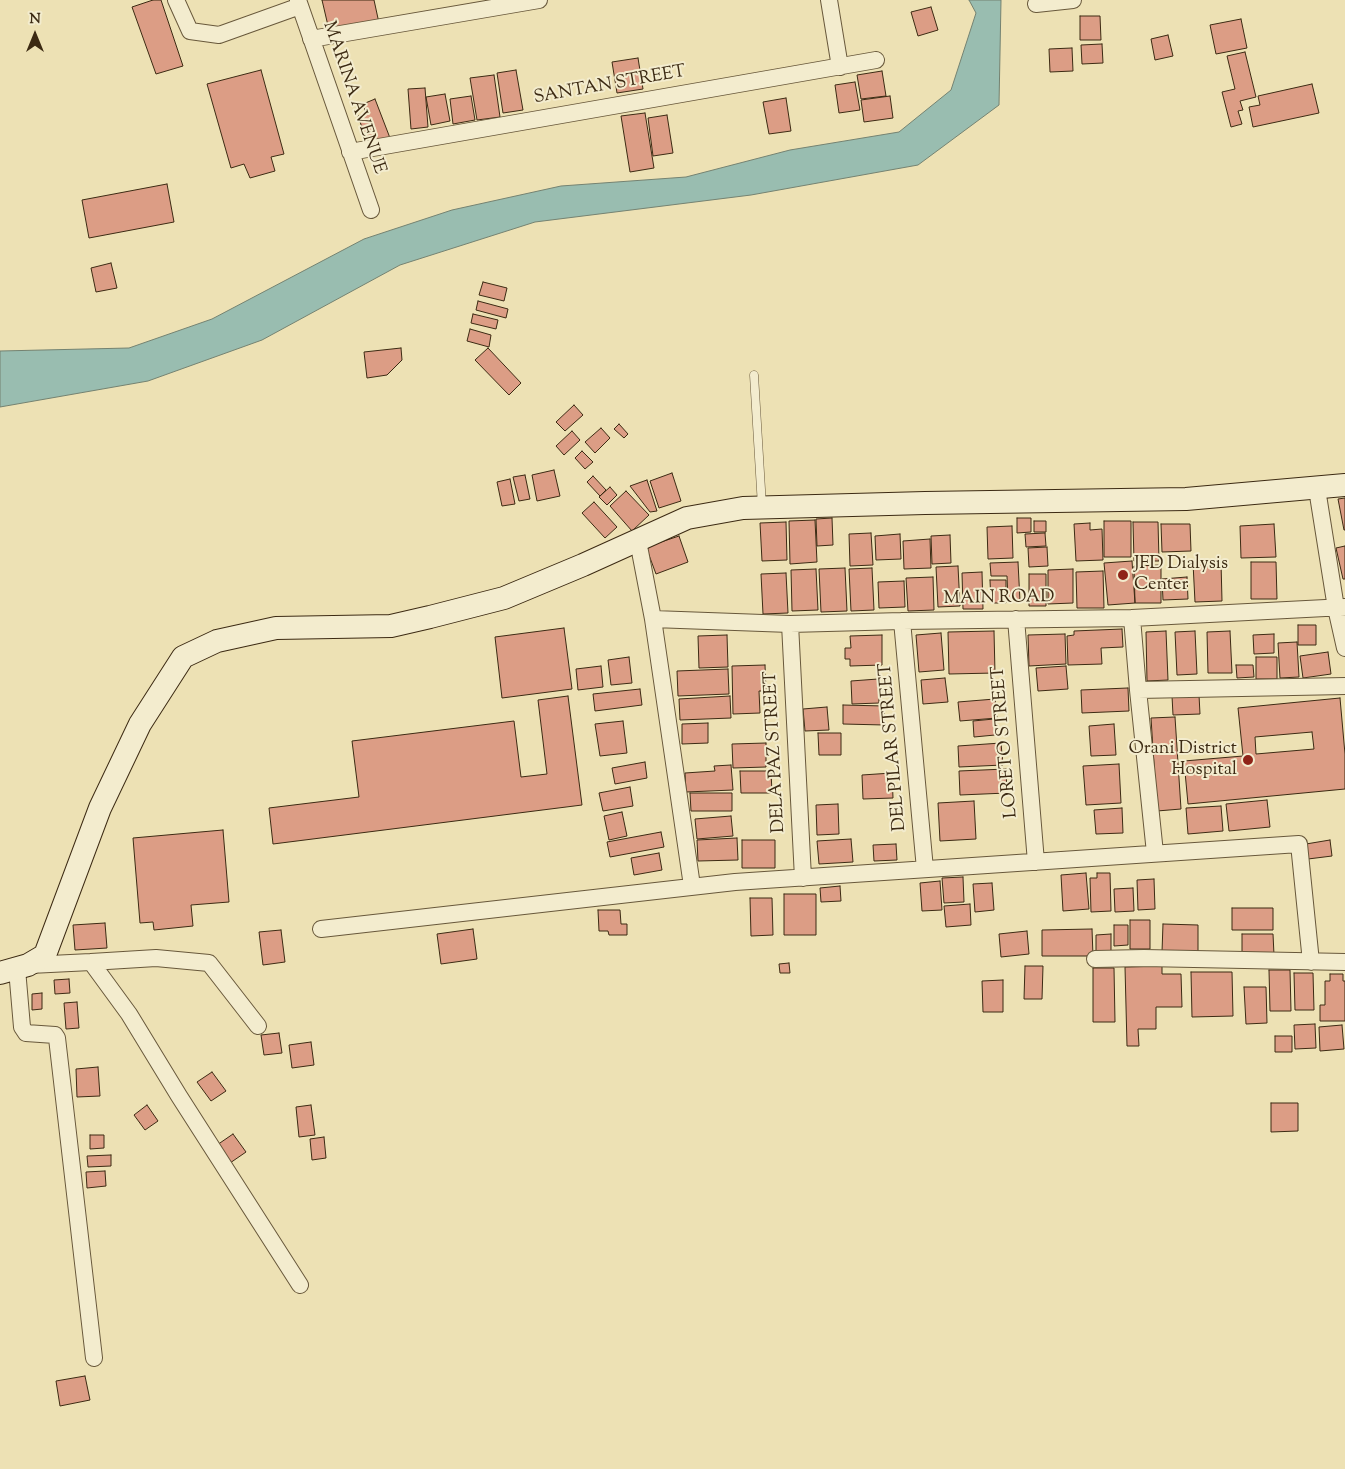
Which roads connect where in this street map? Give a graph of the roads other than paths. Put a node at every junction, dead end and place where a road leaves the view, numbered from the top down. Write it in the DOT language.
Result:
graph roads {
  1 [pos="176,0"];
  2 [pos="539,0"];
  3 [pos="829,0"];
  4 [pos="1072,0"];
  5 [pos="299,3"];
  6 [pos="1036,4"];
  7 [pos="311,38"];
  8 [pos="876,60"];
  9 [pos="840,67"];
  10 [pos="350,152"];
  11 [pos="371,210"];
  12 [pos="754,375"];
  13 [pos="1345,485"];
  14 [pos="1317,489"];
  15 [pos="762,508"];
  16 [pos="638,541"];
  17 [pos="1340,607"];
  18 [pos="1132,618"];
  19 [pos="653,619"];
  20 [pos="1016,619"];
  21 [pos="902,620"];
  22 [pos="790,624"];
  23 [pos="1345,648"];
  24 [pos="1345,686"];
  25 [pos="1138,690"];
  26 [pos="1154,853"];
  27 [pos="1036,862"];
  28 [pos="925,869"];
  29 [pos="803,878"];
  30 [pos="692,886"];
  31 [pos="321,928"];
  32 [pos="1095,959"];
  33 [pos="91,962"];
  34 [pos="1311,962"];
  35 [pos="1345,962"];
  36 [pos="15,969"];
  37 [pos="258,1026"];
  38 [pos="300,1285"];
  39 [pos="94,1358"];
  1 -- 5 [label="street"];
  2 -- 7 [label="street"];
  3 -- 9 [label="street"];
  4 -- 6 [label="street"];
  5 -- 7 [label="street, MARINA AVENUE"];
  7 -- 10 [label="street, MARINA AVENUE"];
  8 -- 9 [label="street, SANTAN STREET"];
  9 -- 10 [label="street, SANTAN STREET"];
  10 -- 11 [label="street, MARINA AVENUE"];
  12 -- 15 [label="lane"];
  13 -- 14 [label="street"];
  14 -- 15 [label="street"];
  14 -- 17 [label="street"];
  15 -- 16 [label="street"];
  16 -- 19 [label="street"];
  16 -- 36 [label="street"];
  17 -- 18 [label="street, MAIN ROAD"];
  17 -- 23 [label="street"];
  18 -- 20 [label="street, MAIN ROAD"];
  18 -- 25 [label="street"];
  19 -- 22 [label="street, MAIN ROAD"];
  19 -- 30 [label="street"];
  20 -- 21 [label="street, MAIN ROAD"];
  20 -- 27 [label="street, LORETO STREET"];
  21 -- 22 [label="street, MAIN ROAD"];
  21 -- 28 [label="street, DEL PILAR STREET"];
  22 -- 29 [label="street, DELA PAZ STREET"];
  24 -- 25 [label="street"];
  25 -- 26 [label="street"];
  26 -- 27 [label="street"];
  26 -- 34 [label="street"];
  27 -- 28 [label="street"];
  28 -- 29 [label="street"];
  29 -- 30 [label="street"];
  30 -- 31 [label="street"];
  32 -- 34 [label="street"];
  33 -- 36 [label="street"];
  33 -- 37 [label="street"];
  33 -- 38 [label="street"];
  34 -- 35 [label="street"];
  36 -- 39 [label="street"];
}
